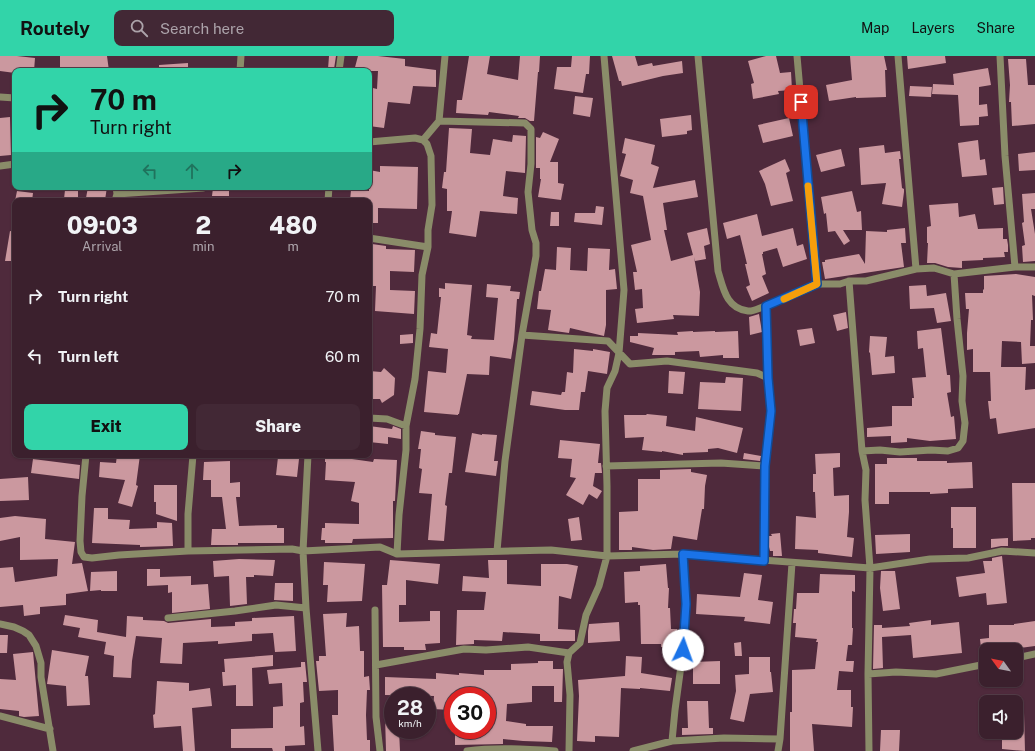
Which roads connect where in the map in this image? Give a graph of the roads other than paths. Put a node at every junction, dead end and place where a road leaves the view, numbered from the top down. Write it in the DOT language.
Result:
graph roads {
  1 [pos="241,56"];
  2 [pos="341,56"];
  3 [pos="445,56"];
  4 [pos="604,56"];
  5 [pos="698,56"];
  6 [pos="797,56"];
  7 [pos="898,56"];
  8 [pos="1000,56"];
  9 [pos="240,68"];
  10 [pos="339,68"];
  11 [pos="0,97"];
  12 [pos="12,98"];
  13 [pos="439,121"];
  14 [pos="423,140"];
  15 [pos="372,142"];
  16 [pos="12,164"];
  17 [pos="0,166"];
  18 [pos="174,190"];
  19 [pos="116,194"];
  20 [pos="372,238"];
  21 [pos="428,247"];
  22 [pos="1015,267"];
  23 [pos="1035,267"];
  24 [pos="916,269"];
  25 [pos="954,274"];
  26 [pos="849,281"];
  27 [pos="817,284"];
  28 [pos="766,306"];
  29 [pos="522,335"];
  30 [pos="619,353"];
  31 [pos="768,378"];
  32 [pos="372,418"];
  33 [pos="406,426"];
  34 [pos="862,451"];
  35 [pos="86,458"];
  36 [pos="193,458"];
  37 [pos="308,458"];
  38 [pos="606,466"];
  39 [pos="765,466"];
  40 [pos="188,551"];
  41 [pos="303,551"];
  42 [pos="497,552"];
  43 [pos="1035,553"];
  44 [pos="398,554"];
  45 [pos="683,554"];
  46 [pos="607,556"];
  47 [pos="764,561"];
  48 [pos="792,563"];
  49 [pos="870,568"];
  50 [pos="306,608"];
  51 [pos="375,610"];
  52 [pos="168,618"];
  53 [pos="0,624"];
  54 [pos="569,653"];
  55 [pos="1035,654"];
  56 [pos="1023,657"];
  57 [pos="376,665"];
  58 [pos="979,665"];
  59 [pos="868,674"];
  60 [pos="0,716"];
  61 [pos="50,729"];
  62 [pos="780,739"];
  63 [pos="672,741"];
  64 [pos="53,751"];
  65 [pos="318,751"];
  66 [pos="380,751"];
  67 [pos="468,751"];
  68 [pos="556,751"];
  69 [pos="569,751"];
  70 [pos="633,751"];
  71 [pos="778,751"];
  72 [pos="869,751"];
  1 -- 9 [label="street"];
  2 -- 10 [label="street"];
  3 -- 13 [label="street"];
  4 -- 30 [label="street"];
  5 -- 28 [label="street"];
  6 -- 27 [label="street"];
  7 -- 24 [label="street"];
  8 -- 22 [label="street"];
  11 -- 12 [label="street"];
  13 -- 14 [label="street"];
  13 -- 29 [label="street"];
  14 -- 15 [label="street"];
  14 -- 21 [label="street"];
  16 -- 17 [label="street"];
  18 -- 19 [label="street"];
  20 -- 21 [label="street"];
  21 -- 33 [label="street"];
  22 -- 23 [label="street"];
  22 -- 25 [label="street"];
  24 -- 25 [label="street"];
  24 -- 26 [label="street"];
  25 -- 34 [label="street"];
  26 -- 27 [label="street"];
  26 -- 34 [label="street"];
  27 -- 28 [label="street"];
  28 -- 31 [label="street"];
  29 -- 30 [label="street"];
  29 -- 42 [label="street"];
  30 -- 31 [label="street"];
  30 -- 38 [label="street"];
  31 -- 39 [label="street"];
  32 -- 33 [label="street"];
  33 -- 44 [label="street"];
  34 -- 49 [label="street"];
  35 -- 40 [label="street"];
  36 -- 40 [label="street"];
  37 -- 41 [label="street"];
  38 -- 39 [label="street"];
  38 -- 46 [label="street"];
  39 -- 47 [label="street"];
  40 -- 41 [label="street"];
  41 -- 44 [label="street"];
  41 -- 50 [label="street"];
  42 -- 44 [label="street"];
  42 -- 46 [label="street"];
  43 -- 49 [label="street"];
  45 -- 46 [label="street"];
  45 -- 47 [label="street"];
  45 -- 63 [label="street"];
  46 -- 54 [label="street"];
  47 -- 48 [label="street"];
  48 -- 49 [label="street"];
  48 -- 62 [label="street"];
  49 -- 59 [label="street"];
  50 -- 52 [label="street"];
  50 -- 65 [label="street"];
  51 -- 57 [label="street"];
  53 -- 61 [label="street"];
  54 -- 57 [label="street"];
  54 -- 69 [label="street"];
  55 -- 56 [label="street"];
  57 -- 66 [label="street"];
  58 -- 59 [label="street"];
  59 -- 72 [label="street"];
  60 -- 61 [label="street"];
  61 -- 64 [label="street"];
  62 -- 63 [label="street"];
  62 -- 71 [label="street"];
  63 -- 70 [label="street"];
  67 -- 68 [label="street"];
}
